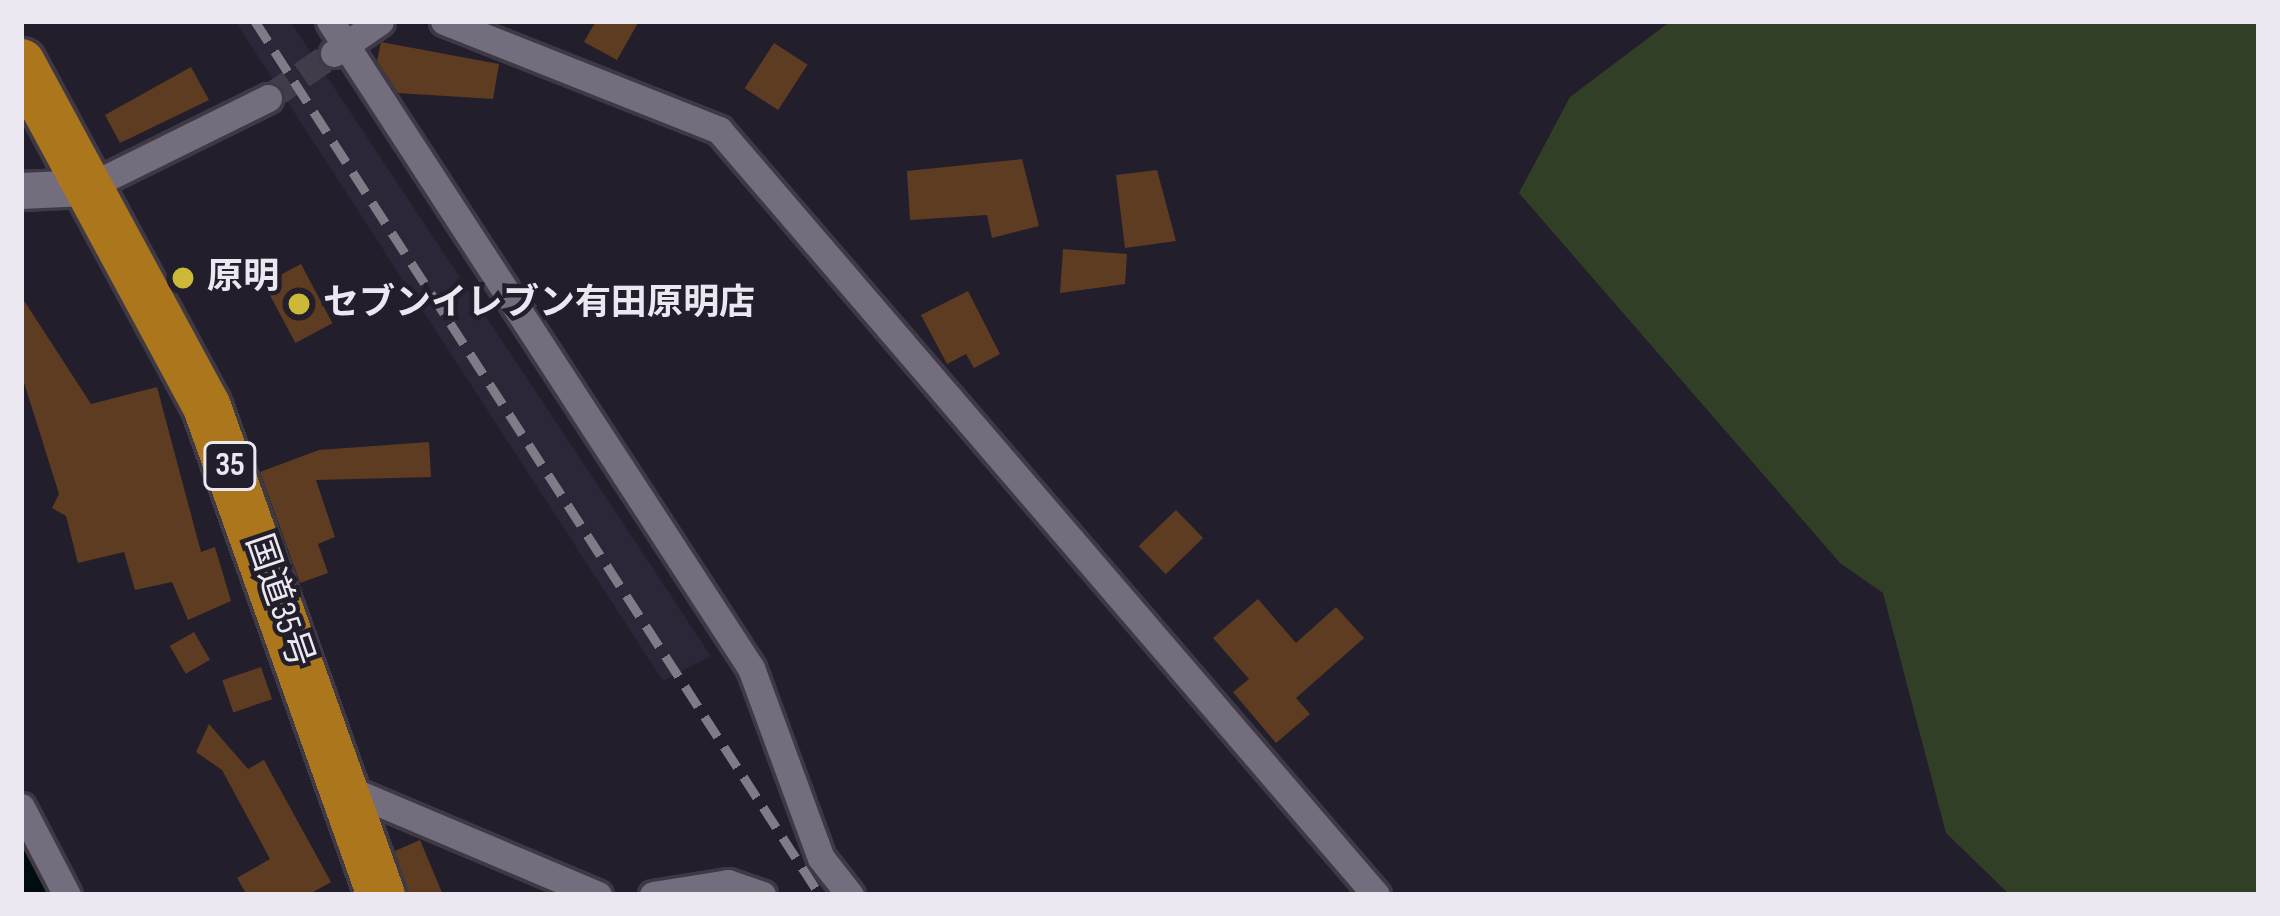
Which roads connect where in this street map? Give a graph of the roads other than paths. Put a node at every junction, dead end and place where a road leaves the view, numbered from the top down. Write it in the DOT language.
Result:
graph roads {
  1 [pos="380,21"];
  2 [pos="444,21"];
  3 [pos="336,40"];
  4 [pos="21,63"];
  5 [pos="268,98"];
  6 [pos="86,188"];
  7 [pos="21,191"];
  8 [pos="340,786"];
  9 [pos="21,807"];
  10 [pos="67,895"];
  11 [pos="381,895"];
  12 [pos="598,895"];
  13 [pos="652,895"];
  14 [pos="761,895"];
  15 [pos="850,895"];
  16 [pos="1376,895"];
  1 -- 3 [label="street"];
  2 -- 16 [label="street"];
  3 -- 15 [label="street"];
  4 -- 6 [label="highway, 国道35号 / 35"];
  5 -- 6 [label="street"];
  6 -- 7 [label="street"];
  6 -- 8 [label="highway, 国道35号 / 35"];
  8 -- 11 [label="highway, 国道35号 / 35"];
  8 -- 12 [label="street"];
  9 -- 10 [label="street"];
  13 -- 14 [label="street"];
}
